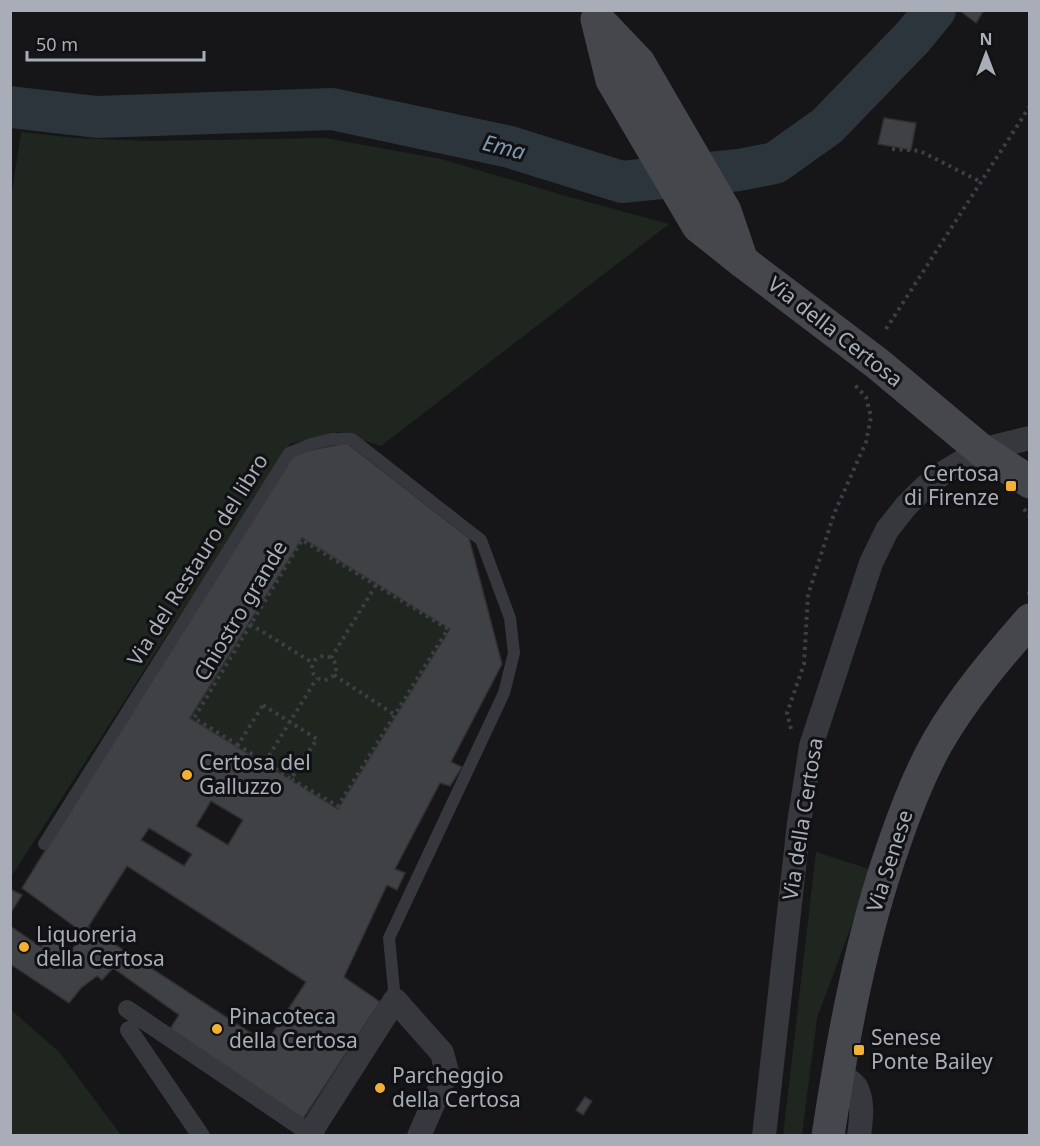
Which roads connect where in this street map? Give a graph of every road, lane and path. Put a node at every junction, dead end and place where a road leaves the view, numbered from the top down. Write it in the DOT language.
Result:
graph roads {
  1 [pos="595,15"];
  2 [pos="1029,106"];
  3 [pos="892,149"];
  4 [pos="981,182"];
  5 [pos="886,329"];
  6 [pos="853,376"];
  7 [pos="1029,438"];
  8 [pos="981,450"];
  9 [pos="1029,482"];
  10 [pos="376,585"];
  11 [pos="1029,620"];
  12 [pos="250,624"];
  13 [pos="331,658"];
  14 [pos="313,663"];
  15 [pos="334,675"];
  16 [pos="317,678"];
  17 [pos="395,715"];
  18 [pos="290,721"];
  19 [pos="238,745"];
  20 [pos="811,746"];
  21 [pos="265,762"];
  22 [pos="291,779"];
  23 [pos="44,844"];
  24 [pos="395,1000"];
  25 [pos="128,1009"];
  26 [pos="129,1030"];
  27 [pos="837,1072"];
  28 [pos="312,1134"];
  29 [pos="201,1136"];
  30 [pos="418,1136"];
  31 [pos="764,1136"];
  32 [pos="828,1136"];
  33 [pos="859,1136"];
  1 -- 8 [label="main road, Via della Certosa"];
  2 -- 4 [label="path"];
  3 -- 4 [label="path"];
  4 -- 5 [label="path"];
  6 -- 20 [label="path"];
  7 -- 8 [label="street, Via della Certosa"];
  8 -- 9 [label="main road, Via della Certosa"];
  8 -- 20 [label="street, Via della Certosa"];
  10 -- 12 [label="path, Chiostro grande"];
  10 -- 13 [label="path"];
  10 -- 17 [label="path, Chiostro grande"];
  11 -- 27 [label="main road, Via Senese"];
  12 -- 14 [label="path"];
  12 -- 19 [label="path, Chiostro grande"];
  13 -- 14 [label="path"];
  13 -- 15 [label="path"];
  14 -- 16 [label="path"];
  15 -- 16 [label="path"];
  15 -- 17 [label="path"];
  16 -- 18 [label="path"];
  17 -- 22 [label="path, Chiostro grande"];
  18 -- 19 [label="path"];
  18 -- 21 [label="path"];
  18 -- 22 [label="path"];
  19 -- 21 [label="path"];
  20 -- 31 [label="street, Via della Certosa"];
  21 -- 22 [label="path"];
  23 -- 24 [label="lane, Via del Restauro del libro"];
  24 -- 28 [label="street"];
  24 -- 30 [label="street"];
  25 -- 28 [label="street"];
  26 -- 29 [label="street"];
  27 -- 32 [label="main road, Via Senese"];
  27 -- 33 [label="street"];
}
